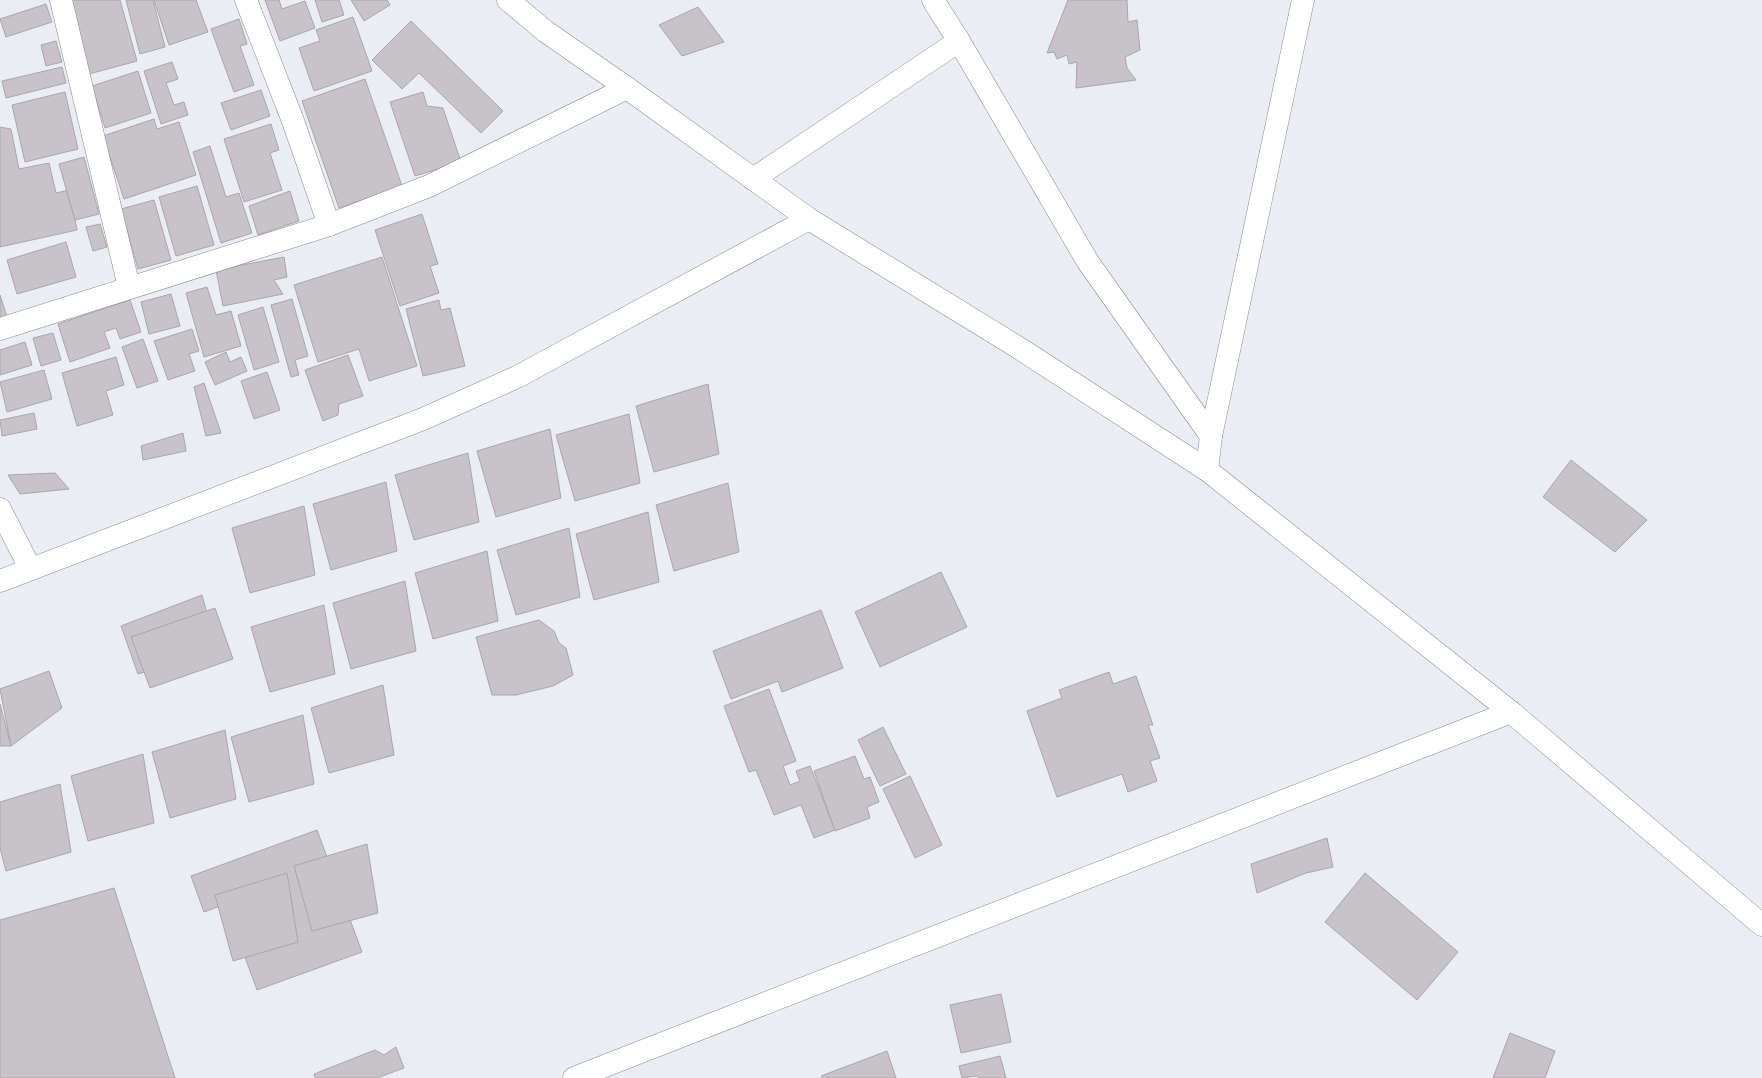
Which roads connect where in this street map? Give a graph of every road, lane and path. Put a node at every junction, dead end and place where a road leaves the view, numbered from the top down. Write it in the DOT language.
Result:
graph roads {
  1 [pos="61,0"];
  2 [pos="246,0"];
  3 [pos="508,0"];
  4 [pos="933,0"];
  5 [pos="1303,0"];
  6 [pos="959,41"];
  7 [pos="628,88"];
  8 [pos="753,179"];
  9 [pos="809,219"];
  10 [pos="329,225"];
  11 [pos="129,287"];
  12 [pos="0,328"];
  13 [pos="1211,436"];
  14 [pos="1207,470"];
  15 [pos="0,509"];
  16 [pos="30,568"];
  17 [pos="0,581"];
  18 [pos="1511,712"];
  19 [pos="1762,925"];
  20 [pos="574,1078"];
  1 -- 11 [label="street"];
  2 -- 10 [label="street"];
  3 -- 7 [label="street"];
  4 -- 6 [label="street"];
  5 -- 13 [label="street"];
  6 -- 8 [label="street"];
  6 -- 13 [label="street"];
  7 -- 8 [label="street"];
  7 -- 10 [label="street"];
  8 -- 9 [label="street"];
  9 -- 14 [label="street"];
  9 -- 16 [label="street"];
  10 -- 11 [label="street"];
  11 -- 12 [label="street"];
  13 -- 14 [label="street"];
  14 -- 18 [label="street"];
  15 -- 16 [label="street"];
  16 -- 17 [label="street"];
  18 -- 19 [label="street"];
  18 -- 20 [label="street"];
}
